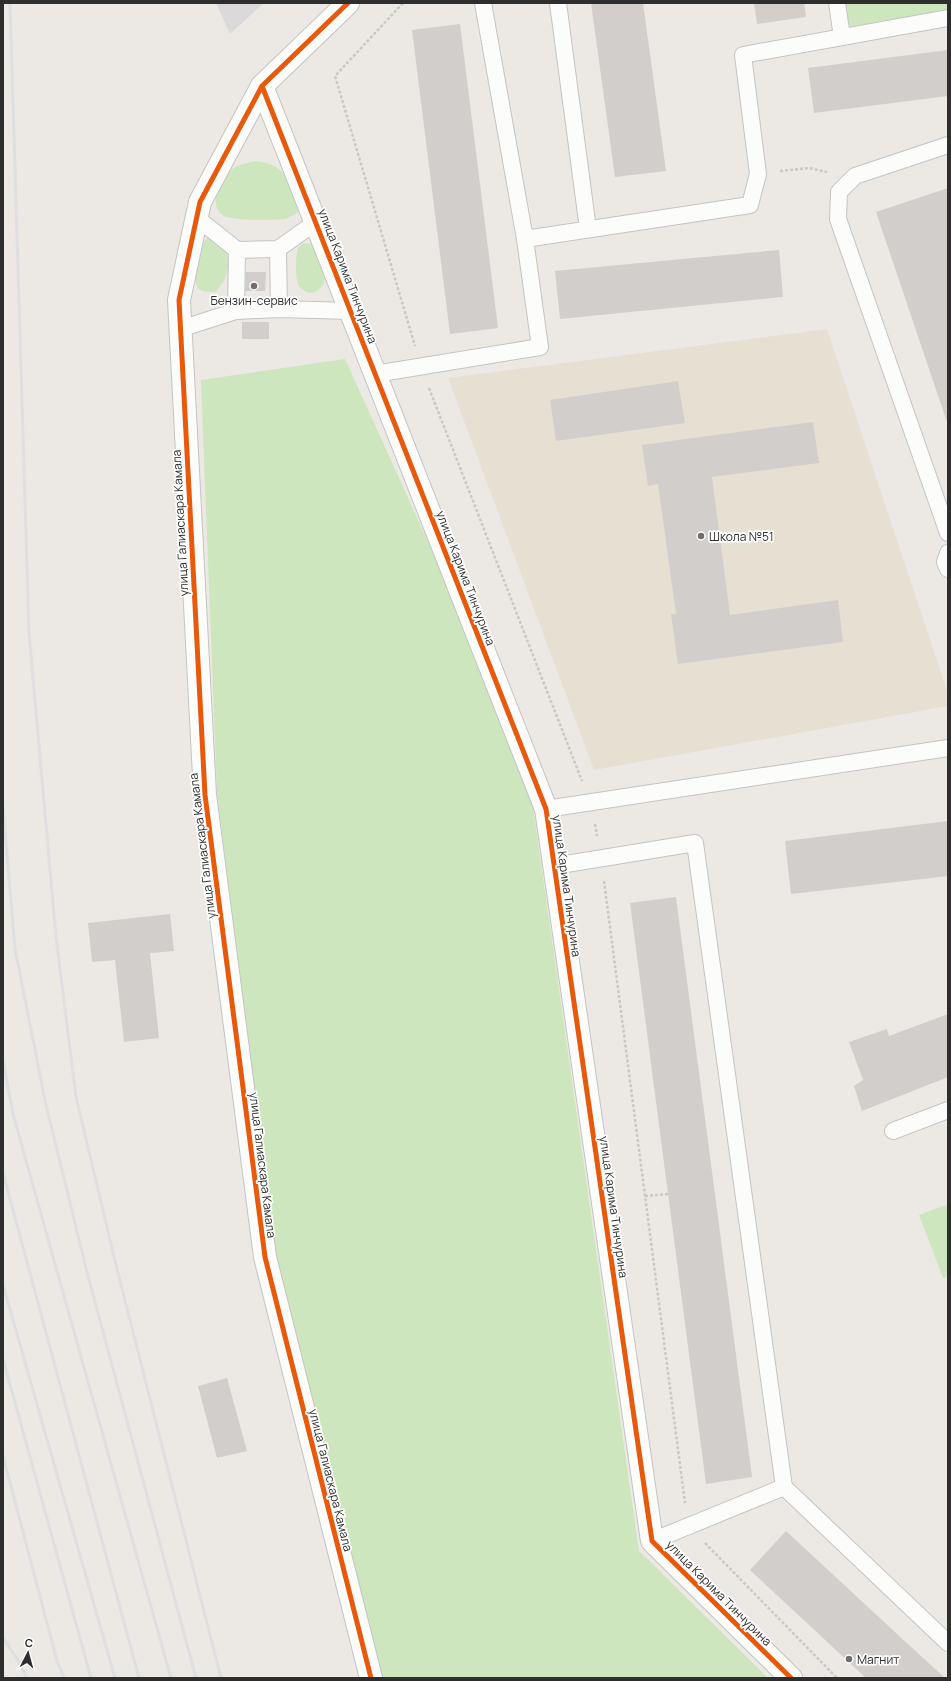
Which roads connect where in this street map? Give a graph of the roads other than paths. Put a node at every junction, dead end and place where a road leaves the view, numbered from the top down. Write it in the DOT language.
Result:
graph roads {
  1 [pos="348,3"];
  2 [pos="483,3"];
  3 [pos="558,3"];
  4 [pos="837,3"];
  5 [pos="948,18"];
  6 [pos="842,37"];
  7 [pos="262,86"];
  8 [pos="948,145"];
  9 [pos="197,218"];
  10 [pos="316,222"];
  11 [pos="588,229"];
  12 [pos="525,238"];
  13 [pos="278,249"];
  14 [pos="237,250"];
  15 [pos="279,309"];
  16 [pos="236,311"];
  17 [pos="350,311"];
  18 [pos="180,329"];
  19 [pos="375,374"];
  20 [pos="948,533"];
  21 [pos="948,553"];
  22 [pos="948,569"];
  23 [pos="948,748"];
  24 [pos="546,809"];
  25 [pos="554,866"];
  26 [pos="948,1110"];
  27 [pos="893,1131"];
  28 [pos="784,1487"];
  29 [pos="652,1541"];
  30 [pos="948,1643"];
  31 [pos="370,1678"];
  32 [pos="791,1678"];
  1 -- 7 [label="street, улица Галиаскара Камала"];
  2 -- 12 [label="lane"];
  3 -- 11 [label="lane"];
  4 -- 6 [label="lane"];
  5 -- 6 [label="lane"];
  6 -- 11 [label="lane"];
  7 -- 9 [label="street, улица Галиаскара Камала"];
  7 -- 10 [label="street, улица Карима Тинчурина"];
  8 -- 20 [label="lane"];
  9 -- 14 [label="lane"];
  9 -- 18 [label="street, улица Галиаскара Камала"];
  10 -- 13 [label="lane"];
  10 -- 17 [label="street, улица Карима Тинчурина"];
  11 -- 12 [label="lane"];
  12 -- 19 [label="lane"];
  13 -- 14 [label="lane"];
  13 -- 15 [label="lane"];
  14 -- 16 [label="lane"];
  15 -- 16 [label="lane"];
  15 -- 17 [label="lane"];
  16 -- 18 [label="lane"];
  17 -- 19 [label="street, улица Карима Тинчурина"];
  18 -- 31 [label="street, улица Галиаскара Камала"];
  19 -- 24 [label="street, улица Карима Тинчурина"];
  21 -- 22 [label="lane"];
  23 -- 24 [label="lane"];
  24 -- 25 [label="street, улица Карима Тинчурина"];
  25 -- 28 [label="lane"];
  25 -- 29 [label="street, улица Карима Тинчурина"];
  26 -- 27 [label="lane"];
  28 -- 29 [label="lane"];
  28 -- 30 [label="lane"];
  29 -- 32 [label="street, улица Карима Тинчурина"];
}
